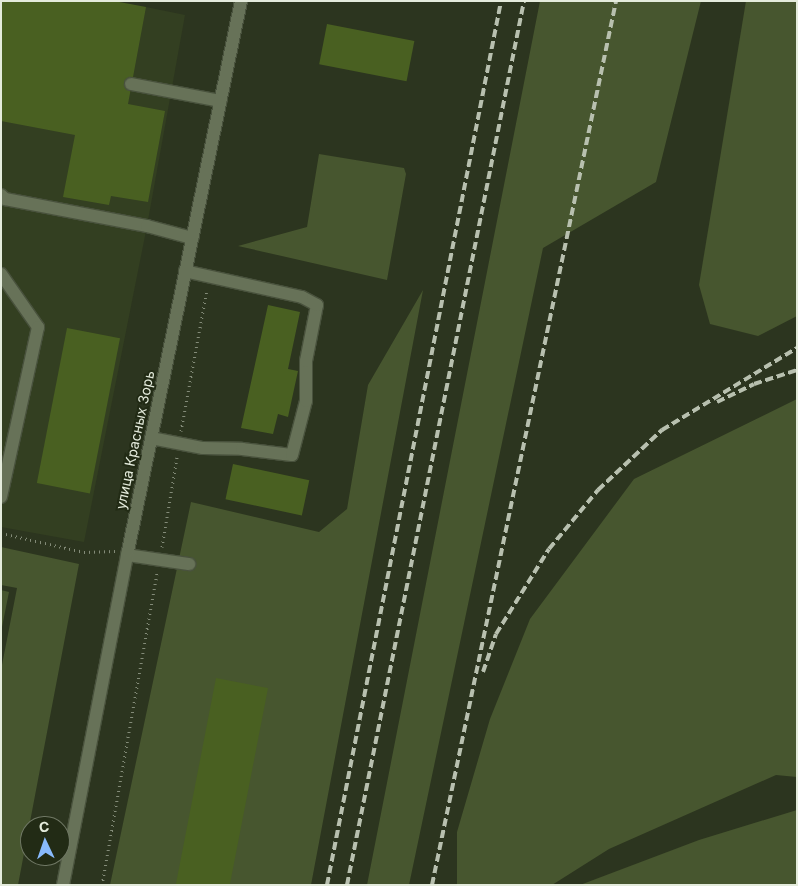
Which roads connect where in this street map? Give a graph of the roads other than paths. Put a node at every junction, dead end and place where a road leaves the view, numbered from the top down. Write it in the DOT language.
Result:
graph roads {
  1 [pos="241,1"];
  2 [pos="131,84"];
  3 [pos="220,101"];
  4 [pos="1,194"];
  5 [pos="192,238"];
  6 [pos="185,271"];
  7 [pos="1,274"];
  8 [pos="151,438"];
  9 [pos="1,497"];
  10 [pos="127,553"];
  11 [pos="189,564"];
  12 [pos="63,885"];
  1 -- 3 [label="street, улица Красных Зорь"];
  2 -- 3 [label="street"];
  3 -- 5 [label="street, улица Красных Зорь"];
  4 -- 5 [label="street"];
  5 -- 6 [label="street, улица Красных Зорь"];
  6 -- 8 [label="street, улица Красных Зорь"];
  6 -- 8 [label="street"];
  7 -- 9 [label="street"];
  8 -- 10 [label="street, улица Красных Зорь"];
  10 -- 11 [label="street"];
  10 -- 12 [label="street, улица Красных Зорь"];
}
